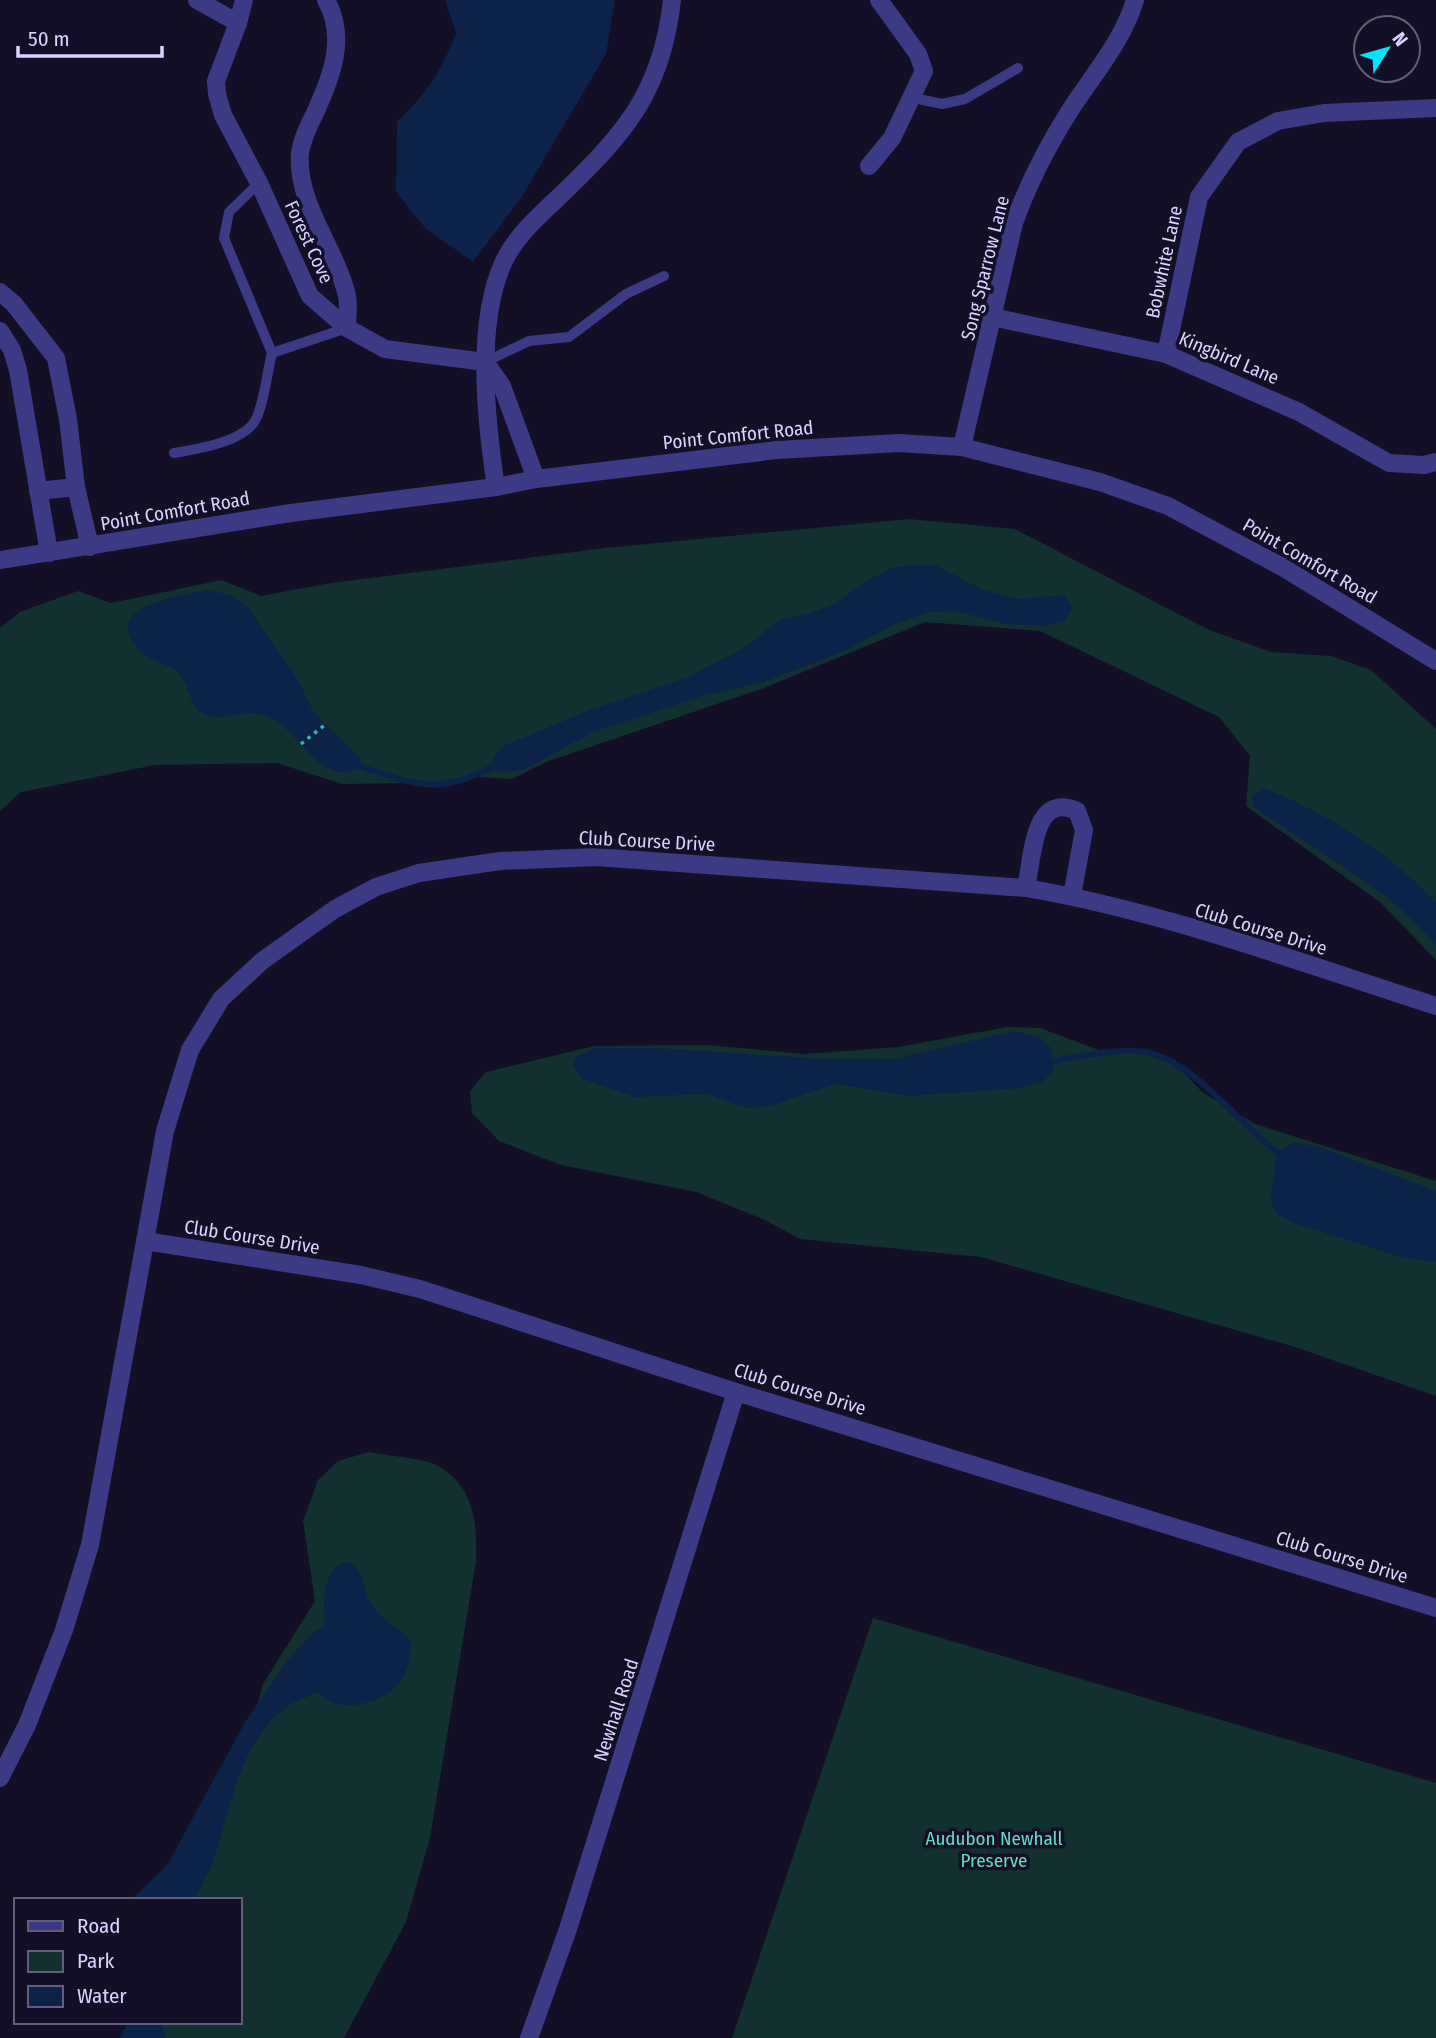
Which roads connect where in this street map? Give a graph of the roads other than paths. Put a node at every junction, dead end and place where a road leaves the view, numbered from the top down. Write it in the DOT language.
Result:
graph roads {
  1 [pos="197,0"];
  2 [pos="244,0"];
  3 [pos="326,0"];
  4 [pos="672,0"];
  5 [pos="879,0"];
  6 [pos="1135,0"];
  7 [pos="239,23"];
  8 [pos="1018,68"];
  9 [pos="914,98"];
  10 [pos="1436,108"];
  11 [pos="869,166"];
  12 [pos="259,183"];
  13 [pos="664,276"];
  14 [pos="0,292"];
  15 [pos="992,317"];
  16 [pos="347,328"];
  17 [pos="0,331"];
  18 [pos="40,335"];
  19 [pos="12,350"];
  20 [pos="272,353"];
  21 [pos="1167,354"];
  22 [pos="485,362"];
  23 [pos="962,447"];
  24 [pos="174,453"];
  25 [pos="1436,462"];
  26 [pos="536,479"];
  27 [pos="76,487"];
  28 [pos="496,487"];
  29 [pos="38,491"];
  30 [pos="90,547"];
  31 [pos="50,553"];
  32 [pos="0,559"];
  33 [pos="1436,661"];
  34 [pos="1026,888"];
  35 [pos="1072,896"];
  36 [pos="1436,1006"];
  37 [pos="145,1241"];
  38 [pos="736,1392"];
  39 [pos="1436,1608"];
  40 [pos="0,1778"];
  41 [pos="529,2038"];
  1 -- 7 [label="street"];
  2 -- 7 [label="street, Forest Cove"];
  3 -- 16 [label="street"];
  4 -- 22 [label="street"];
  5 -- 9 [label="street"];
  6 -- 15 [label="street, Song Sparrow Lane"];
  7 -- 12 [label="street, Forest Cove"];
  8 -- 9 [label="lane"];
  9 -- 11 [label="street"];
  10 -- 21 [label="street, Bobwhite Lane"];
  12 -- 16 [label="street, Forest Cove"];
  12 -- 20 [label="lane"];
  13 -- 22 [label="lane"];
  14 -- 18 [label="street"];
  15 -- 21 [label="street, Kingbird Lane"];
  15 -- 23 [label="street, Song Sparrow Lane"];
  16 -- 20 [label="lane"];
  16 -- 22 [label="street, Forest Cove"];
  17 -- 19 [label="street"];
  18 -- 19 [label="street"];
  18 -- 27 [label="street"];
  19 -- 29 [label="street"];
  20 -- 24 [label="lane"];
  21 -- 25 [label="street, Kingbird Lane"];
  22 -- 26 [label="street"];
  22 -- 28 [label="street"];
  23 -- 26 [label="street, Point Comfort Road"];
  23 -- 33 [label="street, Point Comfort Road"];
  26 -- 28 [label="street, Point Comfort Road"];
  27 -- 29 [label="street"];
  27 -- 30 [label="street"];
  28 -- 30 [label="street, Point Comfort Road"];
  29 -- 31 [label="street"];
  30 -- 31 [label="street, Point Comfort Road"];
  31 -- 32 [label="street, Point Comfort Road"];
  34 -- 35 [label="street, Club Course Drive"];
  34 -- 35 [label="street"];
  34 -- 37 [label="street, Club Course Drive"];
  35 -- 36 [label="street, Club Course Drive"];
  37 -- 38 [label="street, Club Course Drive"];
  37 -- 40 [label="street, Club Course Drive"];
  38 -- 39 [label="street, Club Course Drive"];
  38 -- 41 [label="street, Newhall Road"];
}
